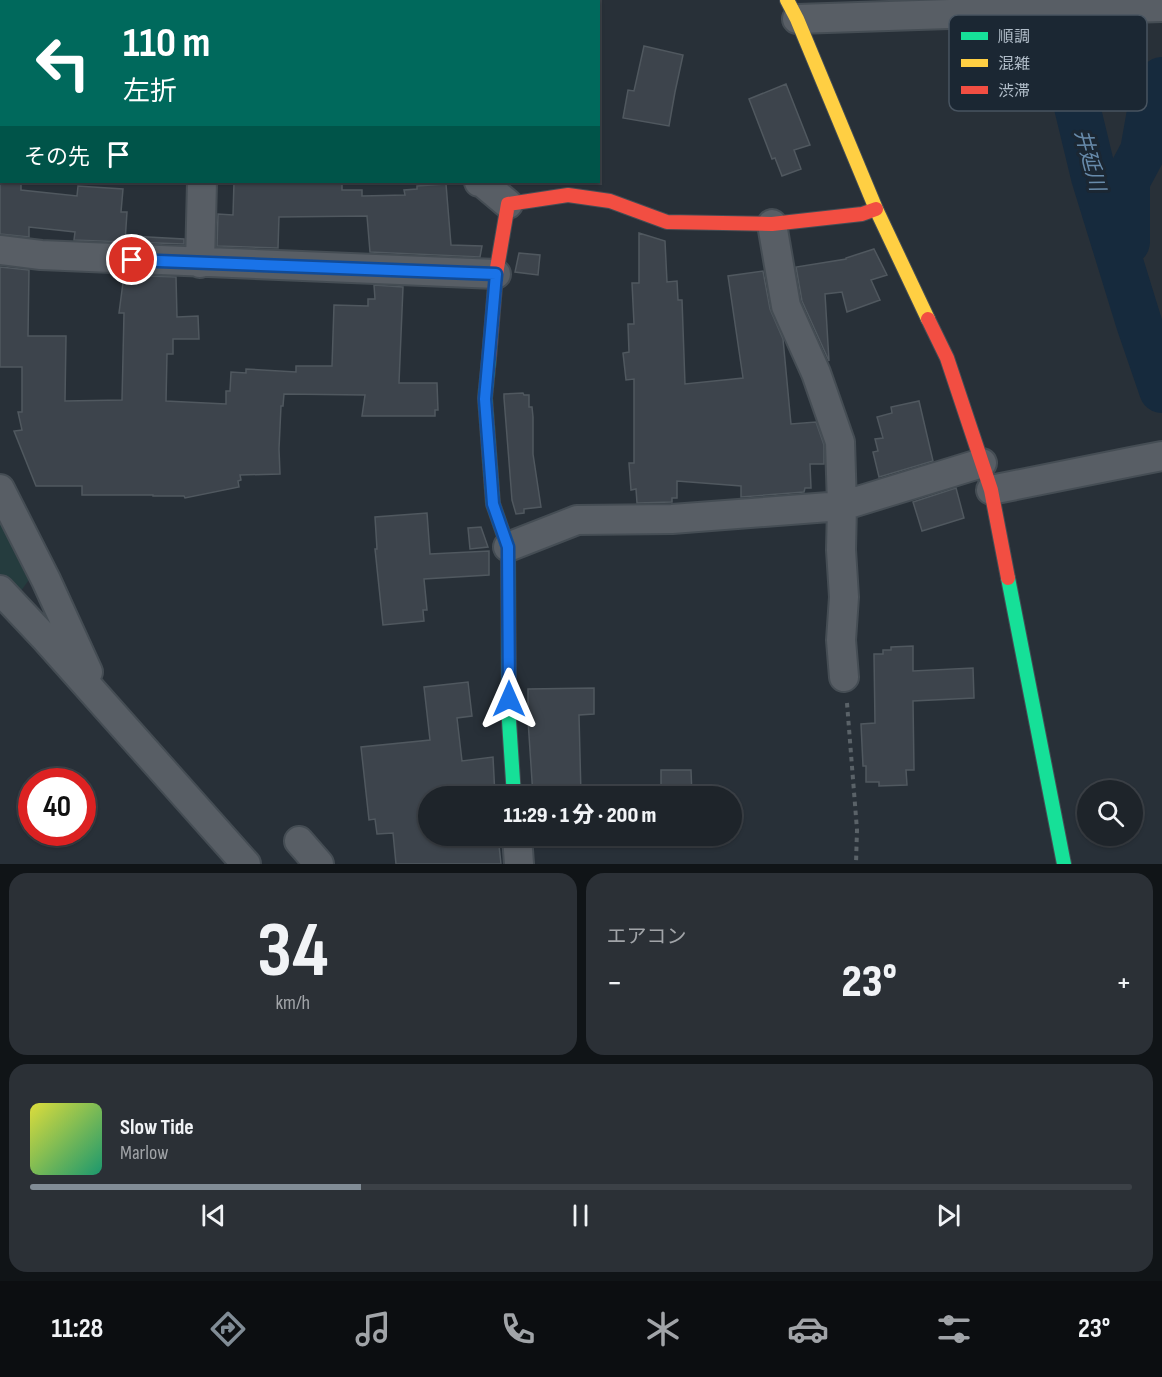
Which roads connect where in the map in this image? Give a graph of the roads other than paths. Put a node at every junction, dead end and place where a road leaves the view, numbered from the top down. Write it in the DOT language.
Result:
graph roads {
  1 [pos="1162,7"];
  2 [pos="792,9"];
  3 [pos="202,183"];
  4 [pos="483,183"];
  5 [pos="508,204"];
  6 [pos="876,208"];
  7 [pos="772,224"];
  8 [pos="0,250"];
  9 [pos="200,263"];
  10 [pos="496,274"];
  11 [pos="1162,456"];
  12 [pos="982,464"];
  13 [pos="0,489"];
  14 [pos="991,490"];
  15 [pos="842,506"];
  16 [pos="508,547"];
  17 [pos="0,590"];
  18 [pos="844,678"];
  19 [pos="102,702"];
  20 [pos="513,786"];
  21 [pos="299,841"];
  22 [pos="518,846"];
  23 [pos="246,864"];
  24 [pos="319,864"];
  25 [pos="519,864"];
  26 [pos="1064,864"];
  1 -- 2 [label="street"];
  2 -- 6 [label="street"];
  3 -- 9 [label="street"];
  4 -- 5 [label="street"];
  5 -- 7 [label="street"];
  5 -- 10 [label="street"];
  6 -- 7 [label="street"];
  6 -- 12 [label="street"];
  7 -- 15 [label="street"];
  8 -- 9 [label="street"];
  9 -- 10 [label="street"];
  10 -- 16 [label="street"];
  11 -- 14 [label="street"];
  12 -- 14 [label="street"];
  12 -- 15 [label="street"];
  13 -- 19 [label="street"];
  14 -- 26 [label="street"];
  15 -- 16 [label="street"];
  15 -- 18 [label="street"];
  16 -- 20 [label="street"];
  17 -- 19 [label="street"];
  19 -- 23 [label="street"];
  21 -- 24 [label="street"];
  22 -- 25 [label="street"];
}
